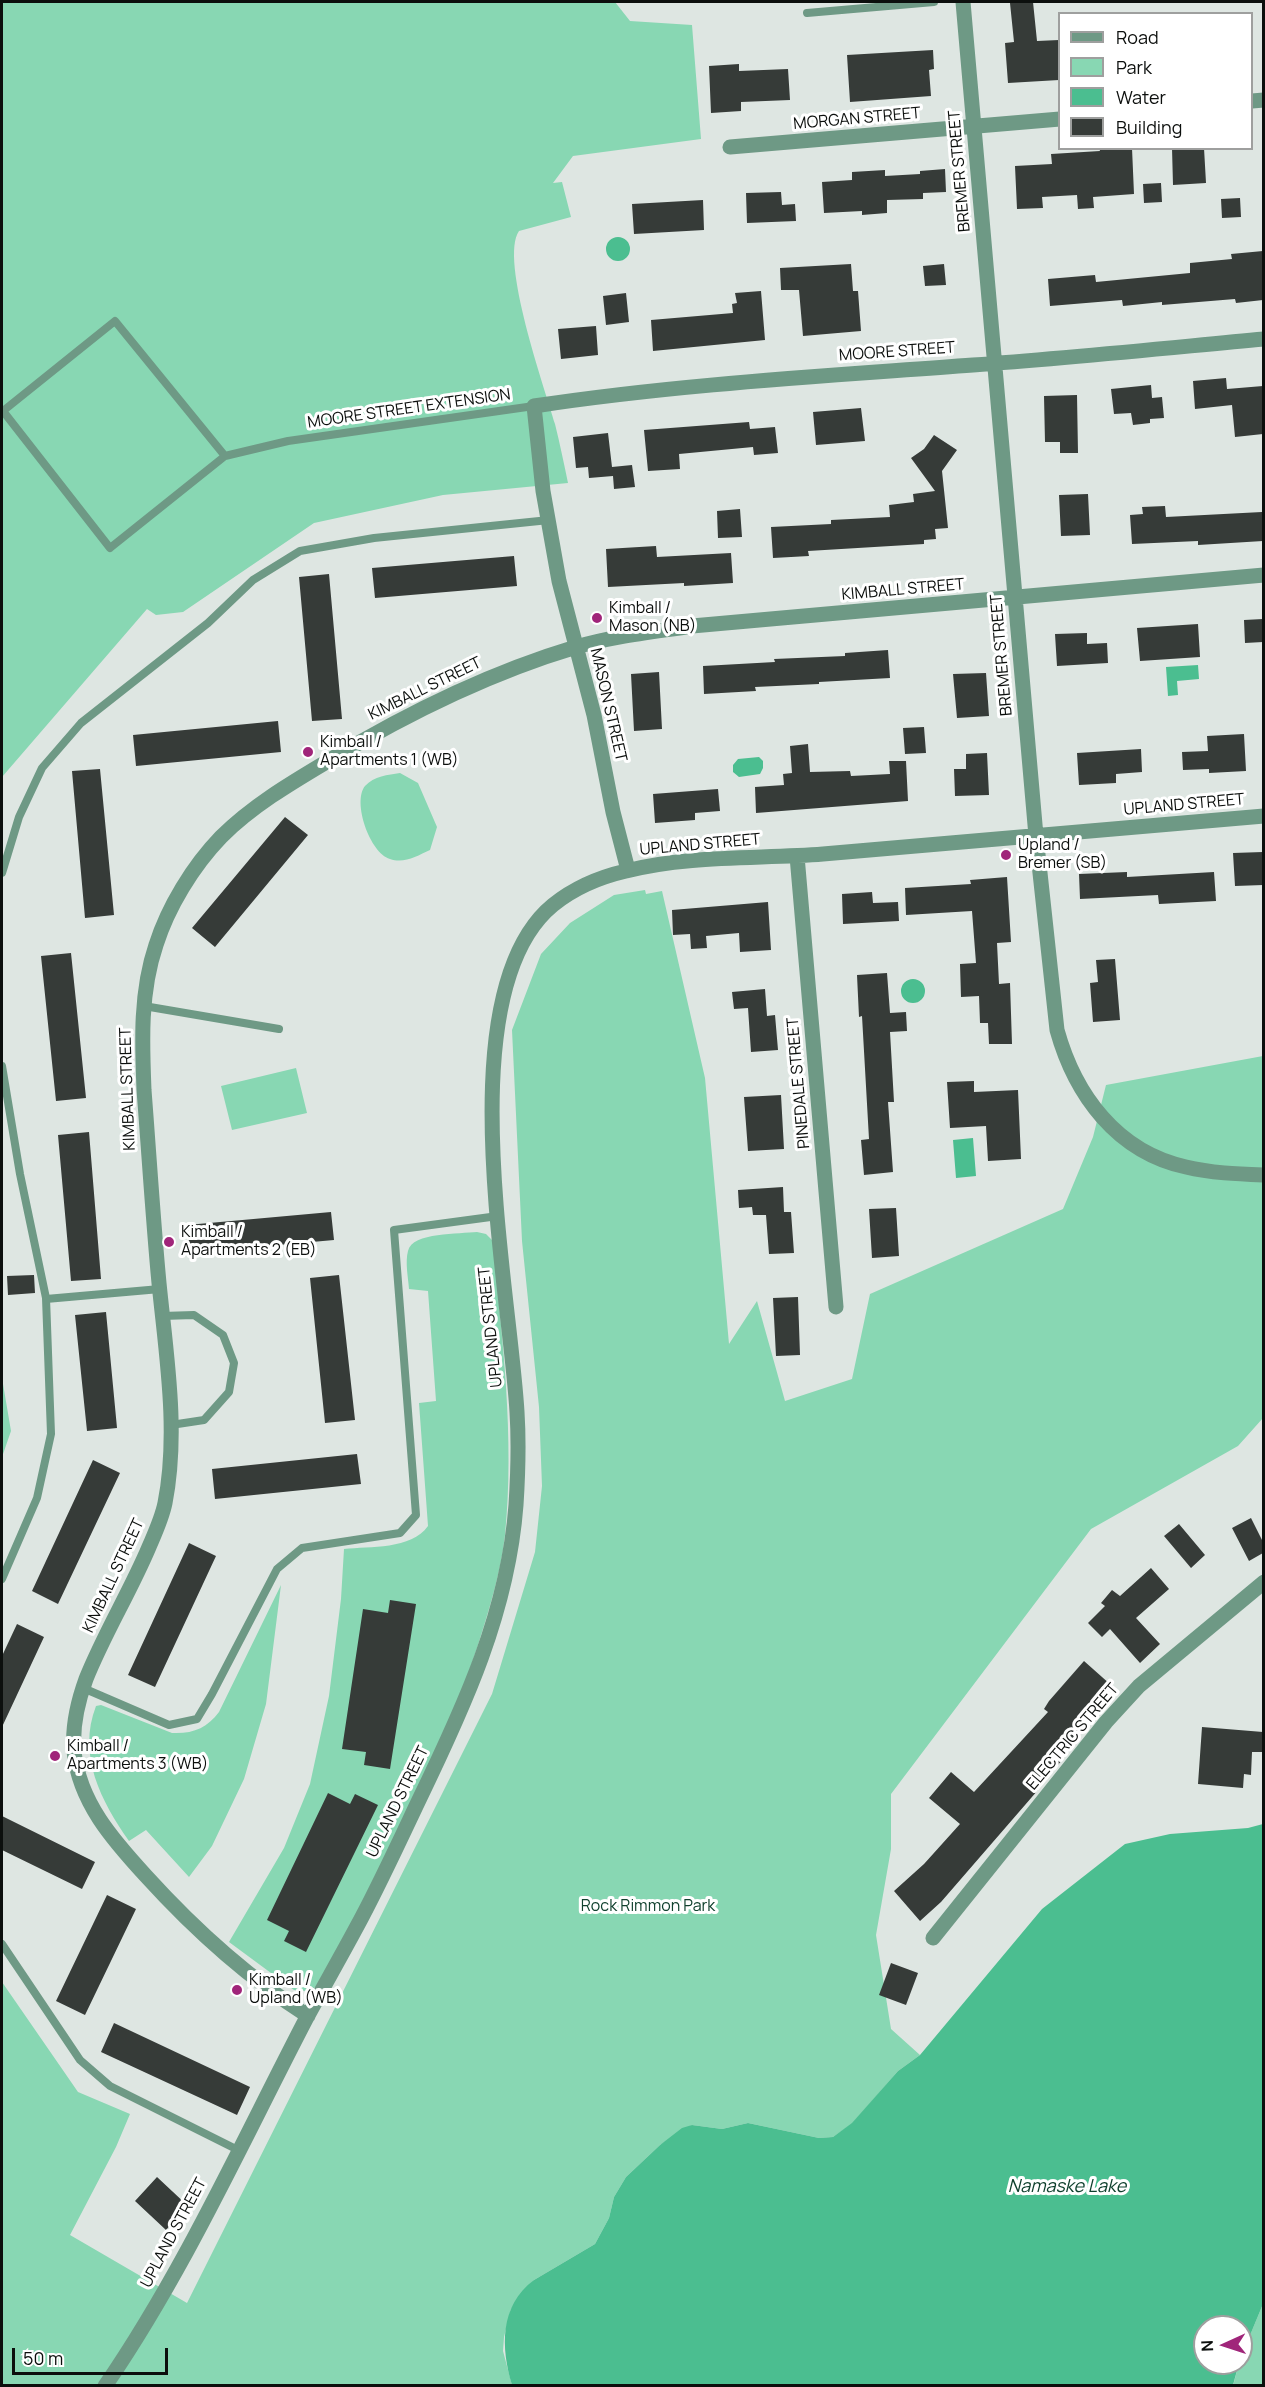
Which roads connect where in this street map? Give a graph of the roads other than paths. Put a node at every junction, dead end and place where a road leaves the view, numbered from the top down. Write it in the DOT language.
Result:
graph roads {
  1 [pos="934,2"];
  2 [pos="963,2"];
  3 [pos="807,13"];
  4 [pos="1058,119"];
  5 [pos="974,127"];
  6 [pos="730,147"];
  7 [pos="1263,339"];
  8 [pos="995,363"];
  9 [pos="534,406"];
  10 [pos="225,456"];
  11 [pos="549,520"];
  12 [pos="1263,575"];
  13 [pos="1015,598"];
  14 [pos="576,647"];
  15 [pos="1263,816"];
  16 [pos="1036,836"];
  17 [pos="797,856"];
  18 [pos="628,870"];
  19 [pos="2,873"];
  20 [pos="144,1006"];
  21 [pos="279,1029"];
  22 [pos="2,1066"];
  23 [pos="1263,1175"];
  24 [pos="498,1216"];
  25 [pos="160,1289"];
  26 [pos="46,1299"];
  27 [pos="836,1307"];
  28 [pos="162,1316"];
  29 [pos="171,1425"];
  30 [pos="2,1579"];
  31 [pos="1263,1581"];
  32 [pos="83,1688"];
  33 [pos="933,1938"];
  34 [pos="2,1944"];
  35 [pos="308,2016"];
  36 [pos="238,2150"];
  37 [pos="105,2385"];
  1 -- 3 [label="lane"];
  2 -- 5 [label="street, BREMER STREET"];
  4 -- 5 [label="street, MORGAN STREET"];
  5 -- 6 [label="street, MORGAN STREET"];
  5 -- 8 [label="street, BREMER STREET"];
  7 -- 8 [label="street, MOORE STREET"];
  8 -- 9 [label="street, MOORE STREET"];
  8 -- 13 [label="street, BREMER STREET"];
  9 -- 10 [label="lane, MOORE STREET EXTENSION"];
  9 -- 11 [label="street, MASON STREET"];
  10 -- 10 [label="lane"];
  11 -- 14 [label="street, MASON STREET"];
  11 -- 19 [label="lane"];
  12 -- 13 [label="street, KIMBALL STREET"];
  13 -- 14 [label="street, KIMBALL STREET"];
  13 -- 16 [label="street, BREMER STREET"];
  14 -- 18 [label="street, MASON STREET"];
  14 -- 20 [label="street, KIMBALL STREET"];
  15 -- 16 [label="street, UPLAND STREET"];
  16 -- 17 [label="street, UPLAND STREET"];
  16 -- 23 [label="street, BREMER STREET"];
  17 -- 18 [label="street, UPLAND STREET"];
  17 -- 27 [label="street, PINEDALE STREET"];
  18 -- 24 [label="street, UPLAND STREET"];
  20 -- 21 [label="lane"];
  20 -- 25 [label="street, KIMBALL STREET"];
  22 -- 26 [label="lane"];
  24 -- 32 [label="lane"];
  24 -- 35 [label="street, UPLAND STREET"];
  25 -- 26 [label="lane"];
  25 -- 28 [label="street, KIMBALL STREET"];
  26 -- 30 [label="lane"];
  28 -- 29 [label="street, KIMBALL STREET"];
  28 -- 29 [label="lane"];
  29 -- 32 [label="street, KIMBALL STREET"];
  31 -- 33 [label="street, ELECTRIC STREET"];
  32 -- 35 [label="street, KIMBALL STREET"];
  34 -- 36 [label="lane"];
  35 -- 36 [label="street, UPLAND STREET"];
  36 -- 37 [label="street, UPLAND STREET"];
}
